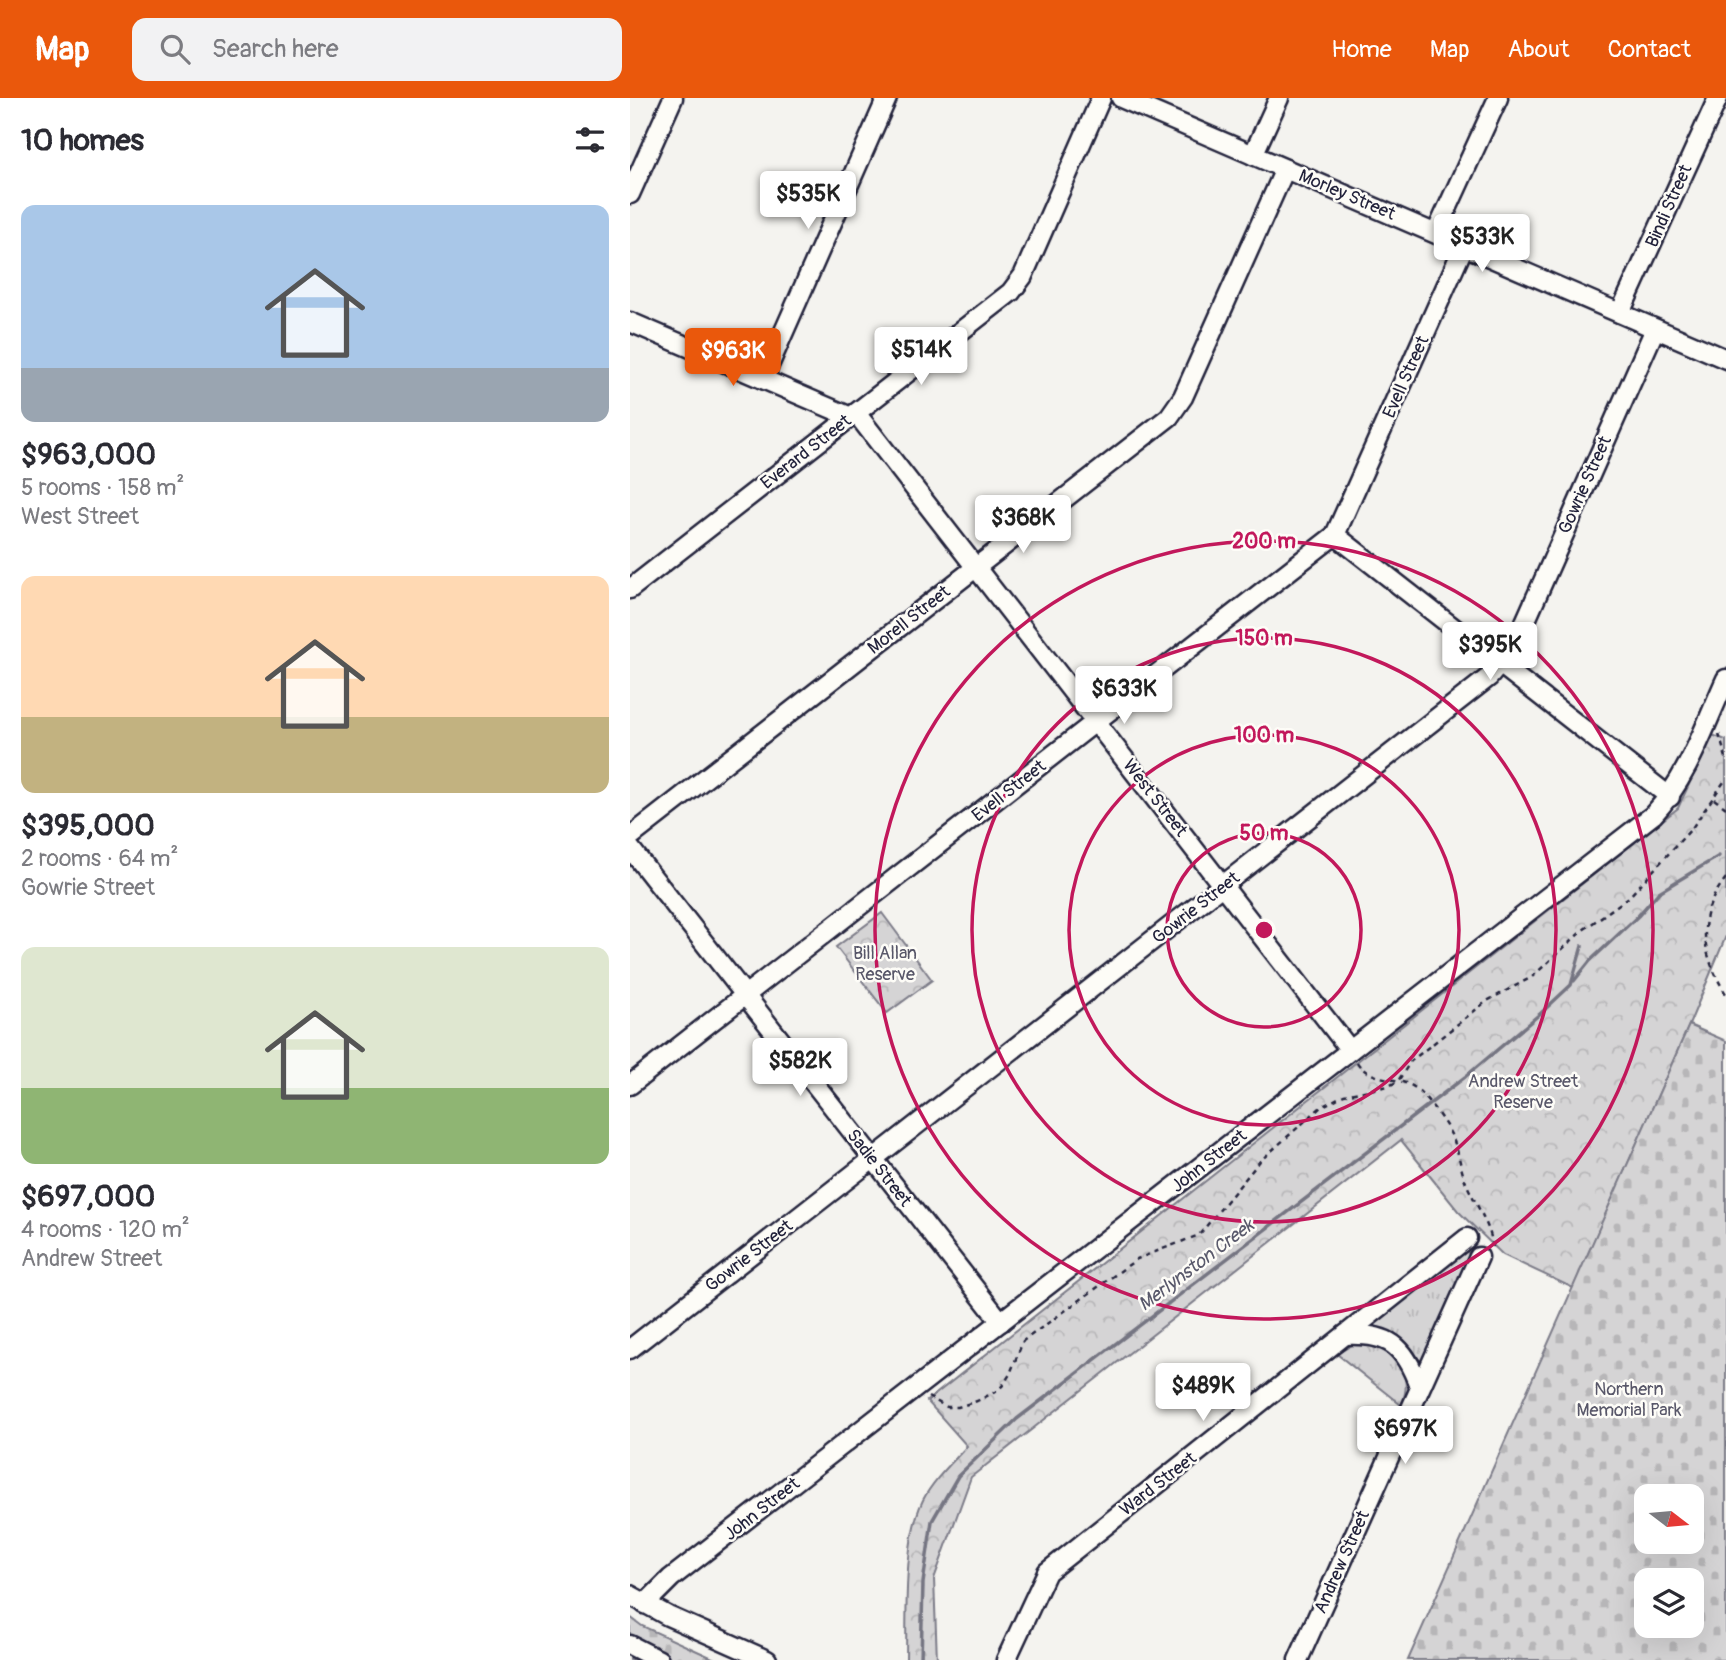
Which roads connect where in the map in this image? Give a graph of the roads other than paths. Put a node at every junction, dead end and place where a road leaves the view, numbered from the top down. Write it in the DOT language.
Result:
graph roads {
  1 [pos="673,98"];
  2 [pos="887,98"];
  3 [pos="1101,98"];
  4 [pos="1121,98"];
  5 [pos="1279,98"];
  6 [pos="1498,98"];
  7 [pos="1718,98"];
  8 [pos="1253,155"];
  9 [pos="1285,169"];
  10 [pos="630,194"];
  11 [pos="1436,233"];
  12 [pos="1464,246"];
  13 [pos="1620,313"];
  14 [pos="630,322"];
  15 [pos="1655,329"];
  16 [pos="1726,359"];
  17 [pos="763,380"];
  18 [pos="853,415"];
  19 [pos="1335,535"];
  20 [pos="976,568"];
  21 [pos="630,589"];
  22 [pos="1500,665"];
  23 [pos="1726,679"];
  24 [pos="1097,723"];
  25 [pos="1670,797"];
  26 [pos="630,837"];
  27 [pos="630,848"];
  28 [pos="1223,886"];
  29 [pos="745,996"];
  30 [pos="1350,1050"];
  31 [pos="630,1085"];
  32 [pos="872,1160"];
  33 [pos="1467,1238"];
  34 [pos="1486,1254"];
  35 [pos="1001,1322"];
  36 [pos="1345,1335"];
  37 [pos="630,1349"];
  38 [pos="1419,1387"];
  39 [pos="637,1600"];
  40 [pos="630,1645"];
  41 [pos="659,1660"];
  42 [pos="767,1660"];
  43 [pos="1006,1660"];
  44 [pos="1298,1660"];
  1 -- 10 [label="street"];
  2 -- 17 [label="street"];
  3 -- 18 [label="street, Everard Street"];
  4 -- 8 [label="street, Morley Street"];
  5 -- 8 [label="street"];
  6 -- 11 [label="street"];
  7 -- 13 [label="street, Bindi Street"];
  8 -- 9 [label="street, Morley Street"];
  9 -- 11 [label="street, Morley Street"];
  9 -- 20 [label="street, Morell Street"];
  11 -- 12 [label="street, Morley Street"];
  12 -- 13 [label="street, Morley Street"];
  12 -- 19 [label="street, Evell Street"];
  13 -- 15 [label="street, Morley Street"];
  14 -- 17 [label="street, West Street"];
  15 -- 16 [label="street, Morley Street"];
  15 -- 22 [label="street, Gowrie Street"];
  17 -- 18 [label="street, West Street"];
  18 -- 20 [label="street, West Street"];
  18 -- 21 [label="street, Everard Street"];
  19 -- 22 [label="street"];
  19 -- 24 [label="street, Evell Street"];
  20 -- 24 [label="street, West Street"];
  20 -- 26 [label="street, Morell Street"];
  22 -- 25 [label="street"];
  22 -- 28 [label="street, Gowrie Street"];
  23 -- 25 [label="street, John Street"];
  24 -- 28 [label="street, West Street"];
  24 -- 29 [label="street, Evell Street"];
  25 -- 30 [label="street, John Street"];
  27 -- 29 [label="street, Sadie Street"];
  28 -- 30 [label="street, West Street"];
  28 -- 32 [label="street, Gowrie Street"];
  29 -- 31 [label="street, Evell Street"];
  29 -- 32 [label="street, Sadie Street"];
  30 -- 35 [label="street, John Street"];
  32 -- 35 [label="street, Sadie Street"];
  32 -- 37 [label="street, Gowrie Street"];
  33 -- 36 [label="street, Ward Street"];
  34 -- 38 [label="street, Andrew Street"];
  35 -- 39 [label="street, John Street"];
  36 -- 38 [label="street"];
  36 -- 43 [label="street, Ward Street"];
  38 -- 44 [label="street, Andrew Street"];
  39 -- 42 [label="street"];
  40 -- 41 [label="street"];
}
